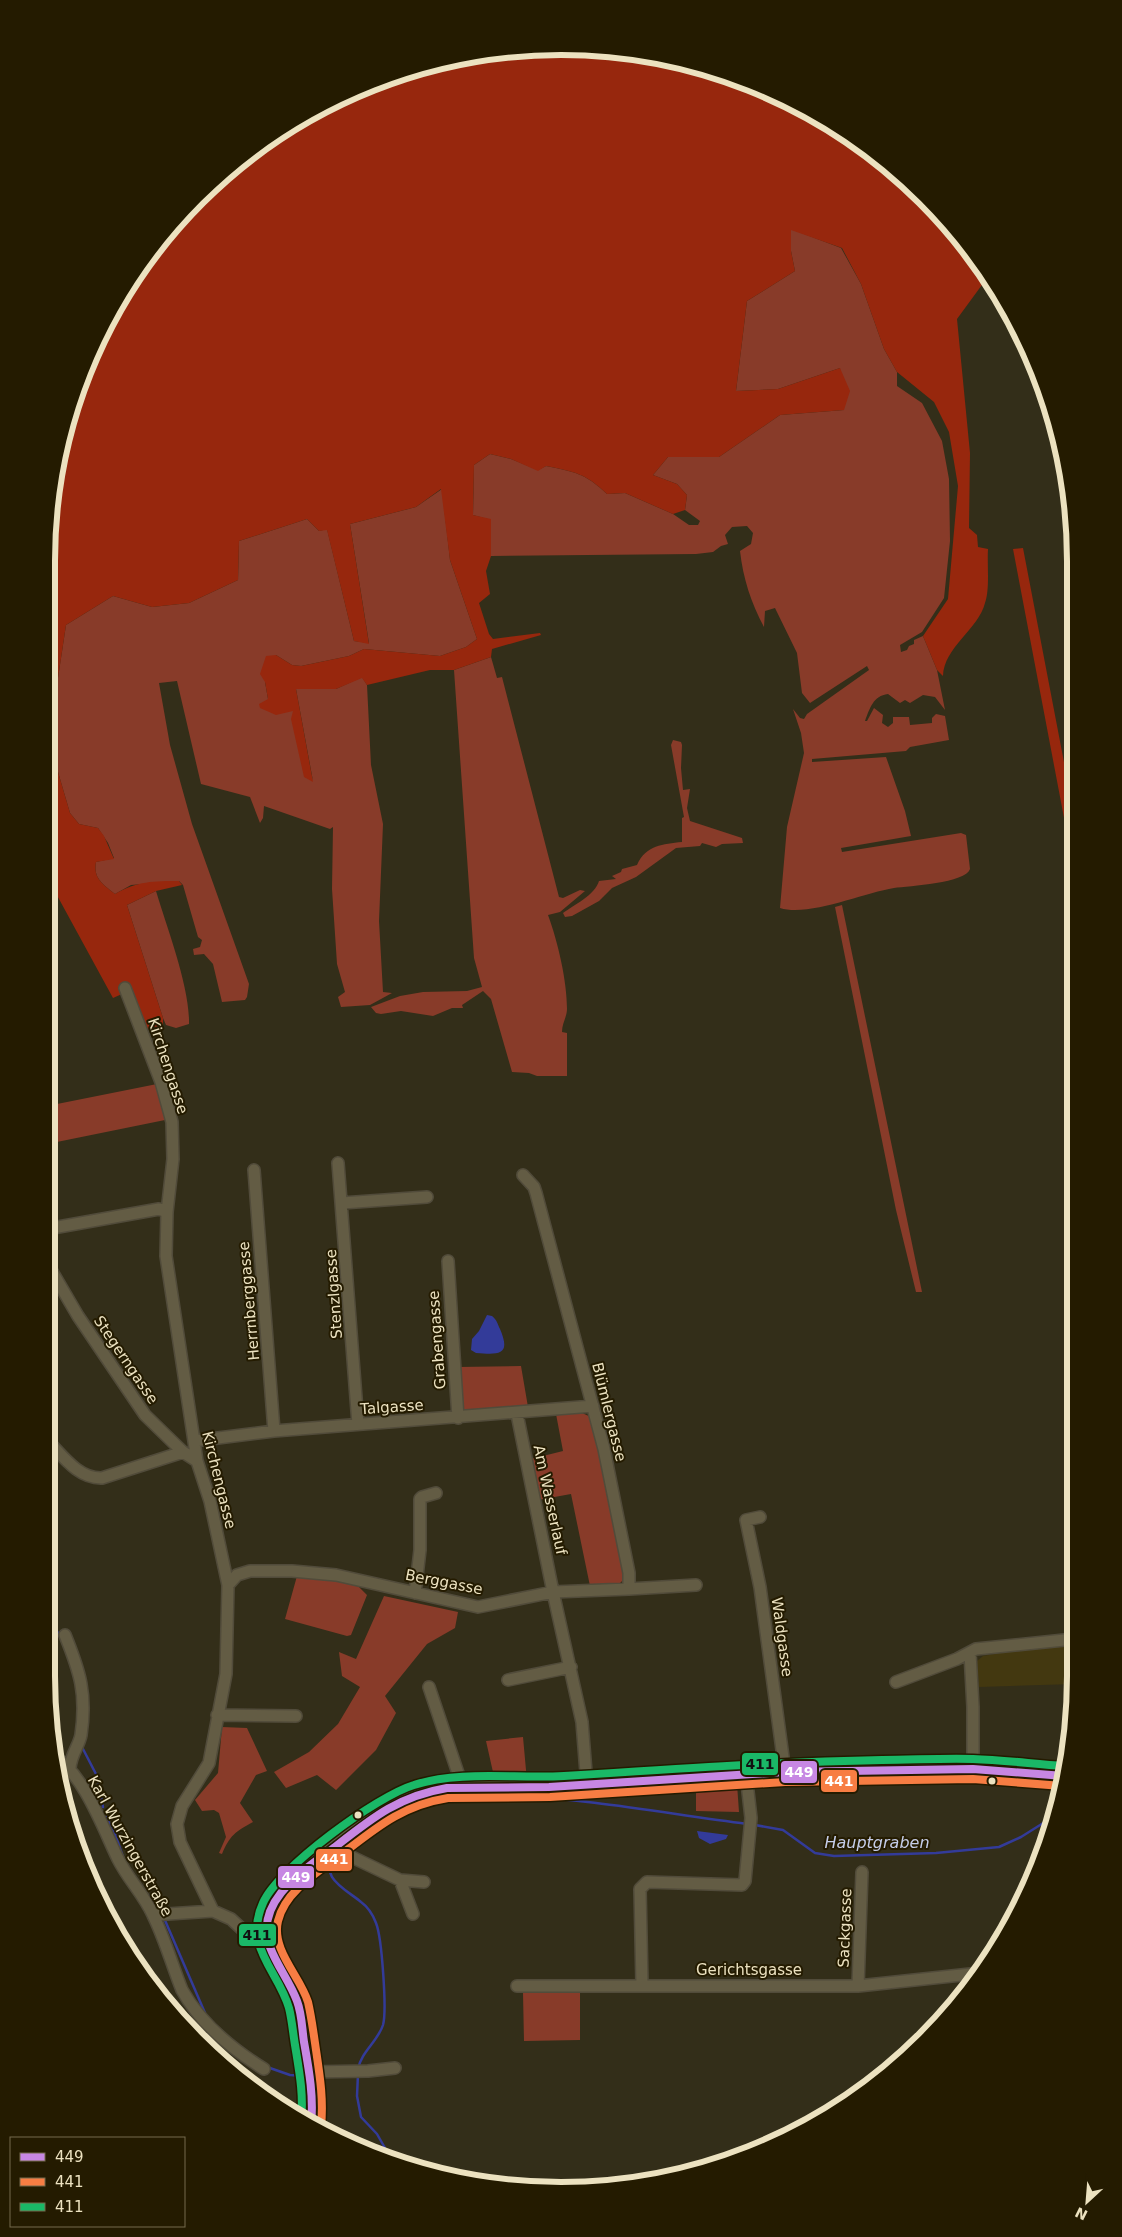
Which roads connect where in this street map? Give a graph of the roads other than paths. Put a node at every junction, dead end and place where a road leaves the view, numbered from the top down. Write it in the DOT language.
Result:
graph roads {
  1 [pos="125,988"];
  2 [pos="338,1162"];
  3 [pos="254,1170"];
  4 [pos="523,1175"];
  5 [pos="427,1197"];
  6 [pos="342,1203"];
  7 [pos="167,1212"];
  8 [pos="55,1228"];
  9 [pos="448,1261"];
  10 [pos="55,1277"];
  11 [pos="593,1406"];
  12 [pos="517,1414"];
  13 [pos="458,1418"];
  14 [pos="358,1424"];
  15 [pos="274,1431"];
  16 [pos="194,1441"];
  17 [pos="55,1448"];
  18 [pos="183,1452"];
  19 [pos="197,1461"];
  20 [pos="436,1493"];
  21 [pos="760,1517"];
  22 [pos="228,1585"];
  23 [pos="696,1585"];
  24 [pos="629,1589"];
  25 [pos="553,1592"];
  26 [pos="415,1593"];
  27 [pos="65,1635"];
  28 [pos="1067,1640"];
  29 [pos="970,1653"];
  30 [pos="571,1667"];
  31 [pos="508,1680"];
  32 [pos="896,1682"];
  33 [pos="429,1687"];
  34 [pos="217,1715"];
  35 [pos="296,1716"];
  36 [pos="63,1763"];
  37 [pos="70,1768"];
  38 [pos="973,1769"];
  39 [pos="785,1772"];
  40 [pos="746,1774"];
  41 [pos="1057,1775"];
  42 [pos="587,1785"];
  43 [pos="463,1788"];
  44 [pos="339,1851"];
  45 [pos="862,1872"];
  46 [pos="400,1880"];
  47 [pos="424,1882"];
  48 [pos="213,1911"];
  49 [pos="413,1914"];
  50 [pos="153,1915"];
  51 [pos="266,1941"];
  52 [pos="969,1974"];
  53 [pos="642,1985"];
  54 [pos="517,1986"];
  55 [pos="858,1986"];
  56 [pos="395,2068"];
  57 [pos="264,2069"];
  58 [pos="309,2072"];
  59 [pos="311,2115"];
  1 -- 7 [label="street, Kirchengasse"];
  2 -- 6 [label="street, Stenzlgasse"];
  3 -- 15 [label="street, Herrnberggasse"];
  4 -- 11 [label="street, Blümlergasse"];
  5 -- 6 [label="street"];
  6 -- 14 [label="street, Stenzlgasse"];
  7 -- 8 [label="street"];
  7 -- 16 [label="street, Kirchengasse"];
  9 -- 13 [label="street, Grabengasse"];
  10 -- 18 [label="street, Stegerngasse"];
  11 -- 12 [label="street, Talgasse"];
  11 -- 24 [label="street, Blümlergasse"];
  12 -- 13 [label="street, Talgasse"];
  12 -- 25 [label="street, Am Wasserlauf"];
  13 -- 14 [label="street, Talgasse"];
  14 -- 15 [label="street, Talgasse"];
  15 -- 16 [label="street, Talgasse"];
  16 -- 19 [label="street, Kirchengasse"];
  17 -- 18 [label="street"];
  18 -- 19 [label="street, Stegerngasse"];
  19 -- 22 [label="street, Kirchengasse"];
  20 -- 26 [label="street"];
  21 -- 39 [label="street, Waldgasse"];
  22 -- 26 [label="street, Berggasse"];
  22 -- 34 [label="street, Kirchengasse"];
  23 -- 24 [label="street"];
  24 -- 25 [label="street"];
  25 -- 26 [label="street, Berggasse"];
  25 -- 30 [label="street"];
  27 -- 37 [label="street, Karl Wurzingerstraße"];
  28 -- 29 [label="street"];
  29 -- 32 [label="street"];
  29 -- 38 [label="street"];
  30 -- 31 [label="street"];
  30 -- 42 [label="street"];
  33 -- 43 [label="street"];
  34 -- 35 [label="street"];
  34 -- 48 [label="street, Kirchengasse"];
  36 -- 37 [label="street"];
  37 -- 50 [label="street, Karl Wurzingerstraße"];
  38 -- 39 [label="street"];
  38 -- 41 [label="street"];
  39 -- 40 [label="street"];
  40 -- 42 [label="street"];
  40 -- 53 [label="street"];
  42 -- 43 [label="street"];
  43 -- 44 [label="street"];
  44 -- 46 [label="street"];
  44 -- 51 [label="street"];
  45 -- 55 [label="street, Sackgasse"];
  46 -- 47 [label="street"];
  46 -- 49 [label="street"];
  48 -- 50 [label="street"];
  48 -- 51 [label="street"];
  50 -- 57 [label="street, Karl Wurzingerstraße"];
  51 -- 58 [label="street"];
  52 -- 55 [label="street, Gerichtsgasse"];
  53 -- 54 [label="street, Gerichtsgasse"];
  53 -- 55 [label="street, Gerichtsgasse"];
  56 -- 58 [label="street"];
  58 -- 59 [label="street"];
}
